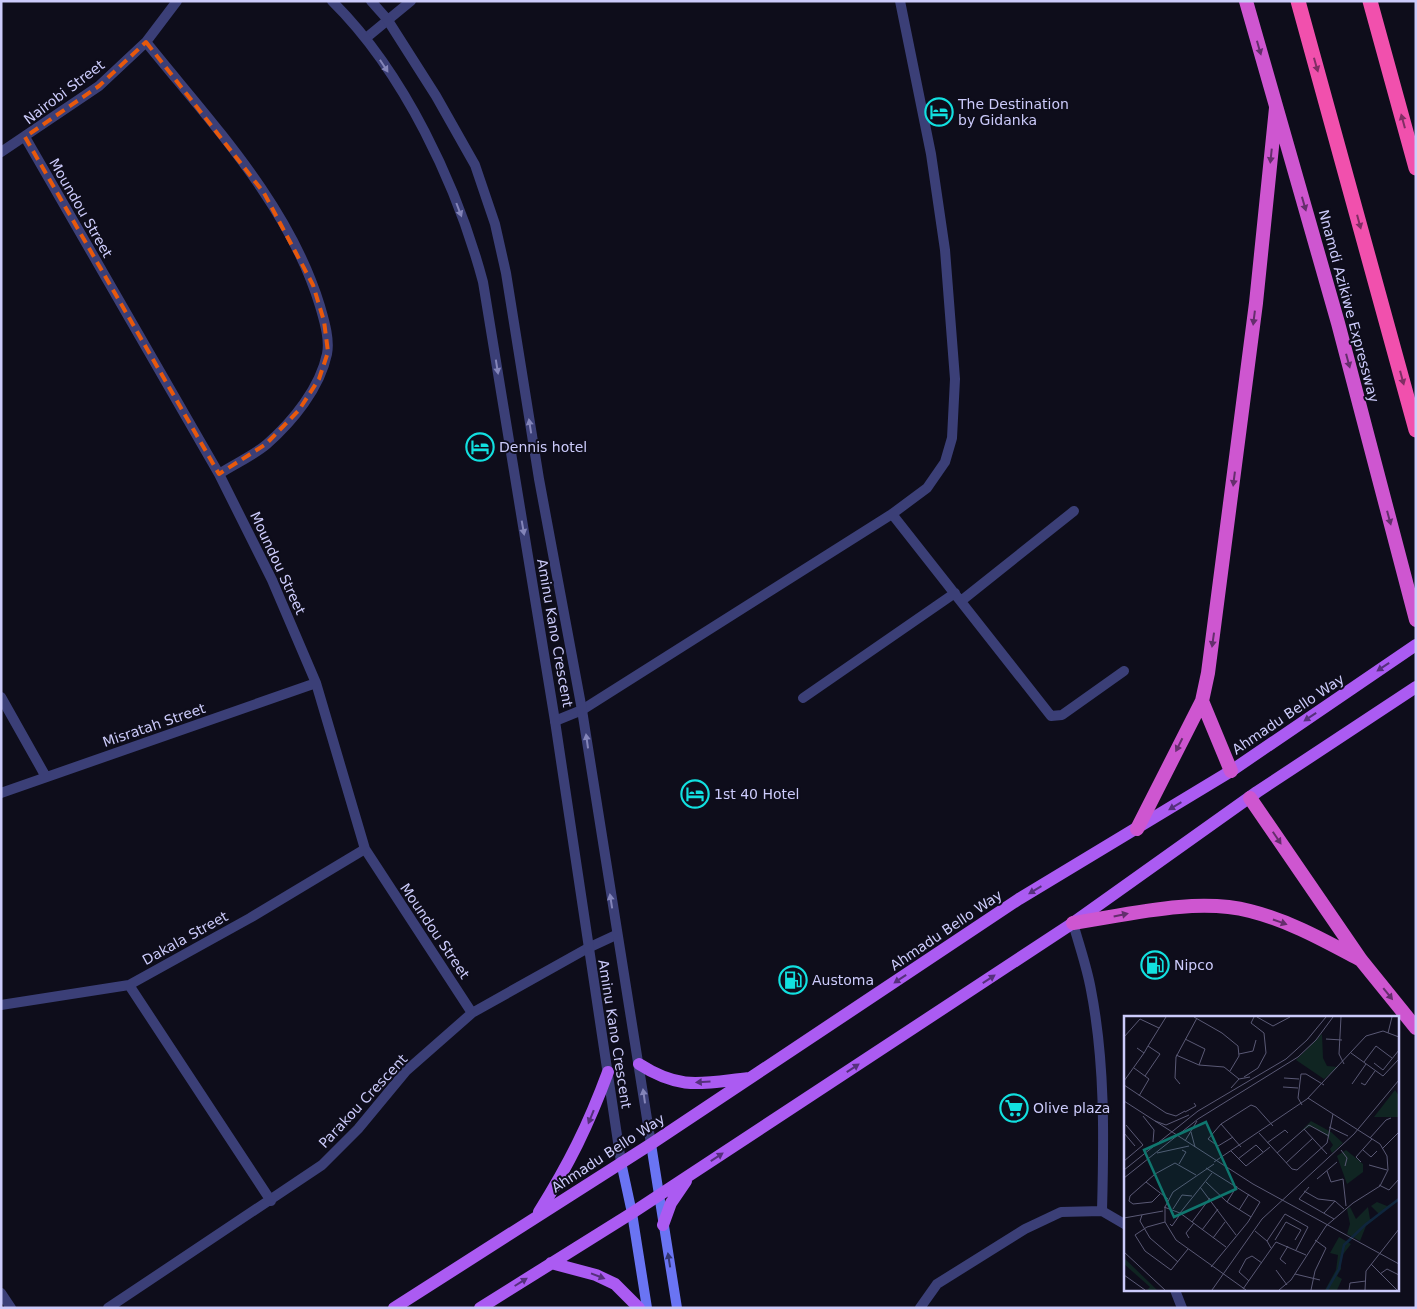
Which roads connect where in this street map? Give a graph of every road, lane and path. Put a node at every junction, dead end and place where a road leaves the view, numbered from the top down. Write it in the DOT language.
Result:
graph roads {
  1 [pos="176,1"];
  2 [pos="332,1"];
  3 [pos="371,1"];
  4 [pos="411,1"];
  5 [pos="900,1"];
  6 [pos="1246,1"];
  7 [pos="1298,1"];
  8 [pos="1370,1"];
  9 [pos="387,19"];
  10 [pos="366,38"];
  11 [pos="146,42"];
  12 [pos="1276,108"];
  13 [pos="25,137"];
  14 [pos="1,152"];
  15 [pos="1416,168"];
  16 [pos="1416,430"];
  17 [pos="219,474"];
  18 [pos="1074,512"];
  19 [pos="892,514"];
  20 [pos="958,597"];
  21 [pos="1416,620"];
  22 [pos="1416,645"];
  23 [pos="1124,670"];
  24 [pos="316,683"];
  25 [pos="1416,687"];
  26 [pos="1,697"];
  27 [pos="803,698"];
  28 [pos="1202,702"];
  29 [pos="582,710"];
  30 [pos="555,721"];
  31 [pos="1231,771"];
  32 [pos="46,777"];
  33 [pos="1,793"];
  34 [pos="1250,798"];
  35 [pos="1137,829"];
  36 [pos="364,850"];
  37 [pos="1072,923"];
  38 [pos="616,935"];
  39 [pos="588,948"];
  40 [pos="1361,960"];
  41 [pos="129,985"];
  42 [pos="1,1005"];
  43 [pos="472,1013"];
  44 [pos="1416,1028"];
  45 [pos="639,1064"];
  46 [pos="608,1072"];
  47 [pos="751,1078"];
  48 [pos="651,1144"];
  49 [pos="621,1162"];
  50 [pos="689,1175"];
  51 [pos="659,1195"];
  52 [pos="271,1201"];
  53 [pos="1102,1211"];
  54 [pos="632,1213"];
  55 [pos="536,1217"];
  56 [pos="1124,1224"];
  57 [pos="663,1225"];
  58 [pos="551,1263"];
  59 [pos="1,1292"];
  60 [pos="1176,1292"];
  61 [pos="11,1308"];
  62 [pos="108,1308"];
  63 [pos="394,1308"];
  64 [pos="480,1308"];
  65 [pos="639,1308"];
  66 [pos="647,1308"];
  67 [pos="677,1308"];
  68 [pos="920,1308"];
  69 [pos="1182,1308"];
  1 -- 11 [label="street, Nairobi Street"];
  2 -- 10 [label="street, Aminu Kano Crescent"];
  3 -- 9 [label="street"];
  4 -- 9 [label="street"];
  5 -- 19 [label="street"];
  6 -- 12 [label="highway, Nnamdi Azikiwe Expressway, one-way"];
  7 -- 16 [label="highway, one-way"];
  15 -- 8 [label="highway, one-way"];
  9 -- 10 [label="street"];
  29 -- 9 [label="street, one-way"];
  10 -- 30 [label="street, Aminu Kano Crescent, one-way"];
  11 -- 13 [label="street, Nairobi Street"];
  11 -- 17 [label="street"];
  12 -- 21 [label="highway, Nnamdi Azikiwe Expressway, one-way"];
  12 -- 28 [label="highway, one-way"];
  13 -- 14 [label="street, Nairobi Street"];
  13 -- 17 [label="street, Moundou Street"];
  17 -- 24 [label="street, Moundou Street"];
  18 -- 20 [label="street"];
  19 -- 20 [label="street"];
  19 -- 29 [label="street"];
  20 -- 23 [label="street"];
  20 -- 27 [label="street"];
  22 -- 31 [label="main road, Ahmadu Bello Way, one-way"];
  24 -- 32 [label="street, Misratah Street"];
  24 -- 36 [label="street, Moundou Street"];
  25 -- 34 [label="main road"];
  26 -- 32 [label="street"];
  28 -- 31 [label="highway"];
  28 -- 35 [label="highway, one-way"];
  29 -- 30 [label="street"];
  38 -- 29 [label="street, one-way"];
  30 -- 39 [label="street, Aminu Kano Crescent"];
  31 -- 35 [label="main road, Ahmadu Bello Way, one-way"];
  32 -- 33 [label="street, Misratah Street"];
  34 -- 37 [label="main road"];
  34 -- 40 [label="highway, one-way"];
  35 -- 47 [label="main road, Ahmadu Bello Way, one-way"];
  36 -- 41 [label="street, Dakala Street"];
  36 -- 43 [label="street, Moundou Street"];
  37 -- 40 [label="highway, one-way"];
  50 -- 37 [label="main road, one-way"];
  37 -- 53 [label="street"];
  38 -- 39 [label="street, Parakou Crescent"];
  38 -- 45 [label="street"];
  39 -- 43 [label="street, Parakou Crescent"];
  39 -- 46 [label="street, Aminu Kano Crescent"];
  40 -- 44 [label="highway, one-way"];
  41 -- 42 [label="street, Dakala Street"];
  41 -- 52 [label="street"];
  43 -- 52 [label="street, Parakou Crescent"];
  47 -- 45 [label="main road, one-way"];
  48 -- 45 [label="street, one-way"];
  46 -- 49 [label="street, Aminu Kano Crescent"];
  46 -- 55 [label="main road, one-way"];
  47 -- 48 [label="main road, Ahmadu Bello Way"];
  48 -- 49 [label="main road, Ahmadu Bello Way"];
  48 -- 51 [label="main road"];
  49 -- 54 [label="main road, Aminu Kano Crescent"];
  49 -- 55 [label="main road, Ahmadu Bello Way"];
  50 -- 51 [label="main road"];
  50 -- 57 [label="main road"];
  51 -- 54 [label="main road"];
  51 -- 57 [label="main road"];
  52 -- 62 [label="street, Parakou Crescent"];
  53 -- 56 [label="street"];
  53 -- 68 [label="street"];
  54 -- 58 [label="main road"];
  54 -- 66 [label="main road, Aminu Kano Crescent"];
  55 -- 63 [label="main road, Ahmadu Bello Way"];
  67 -- 57 [label="main road, one-way"];
  64 -- 58 [label="main road, one-way"];
  58 -- 65 [label="main road, one-way"];
  59 -- 61 [label="street"];
  60 -- 69 [label="street"];
}
